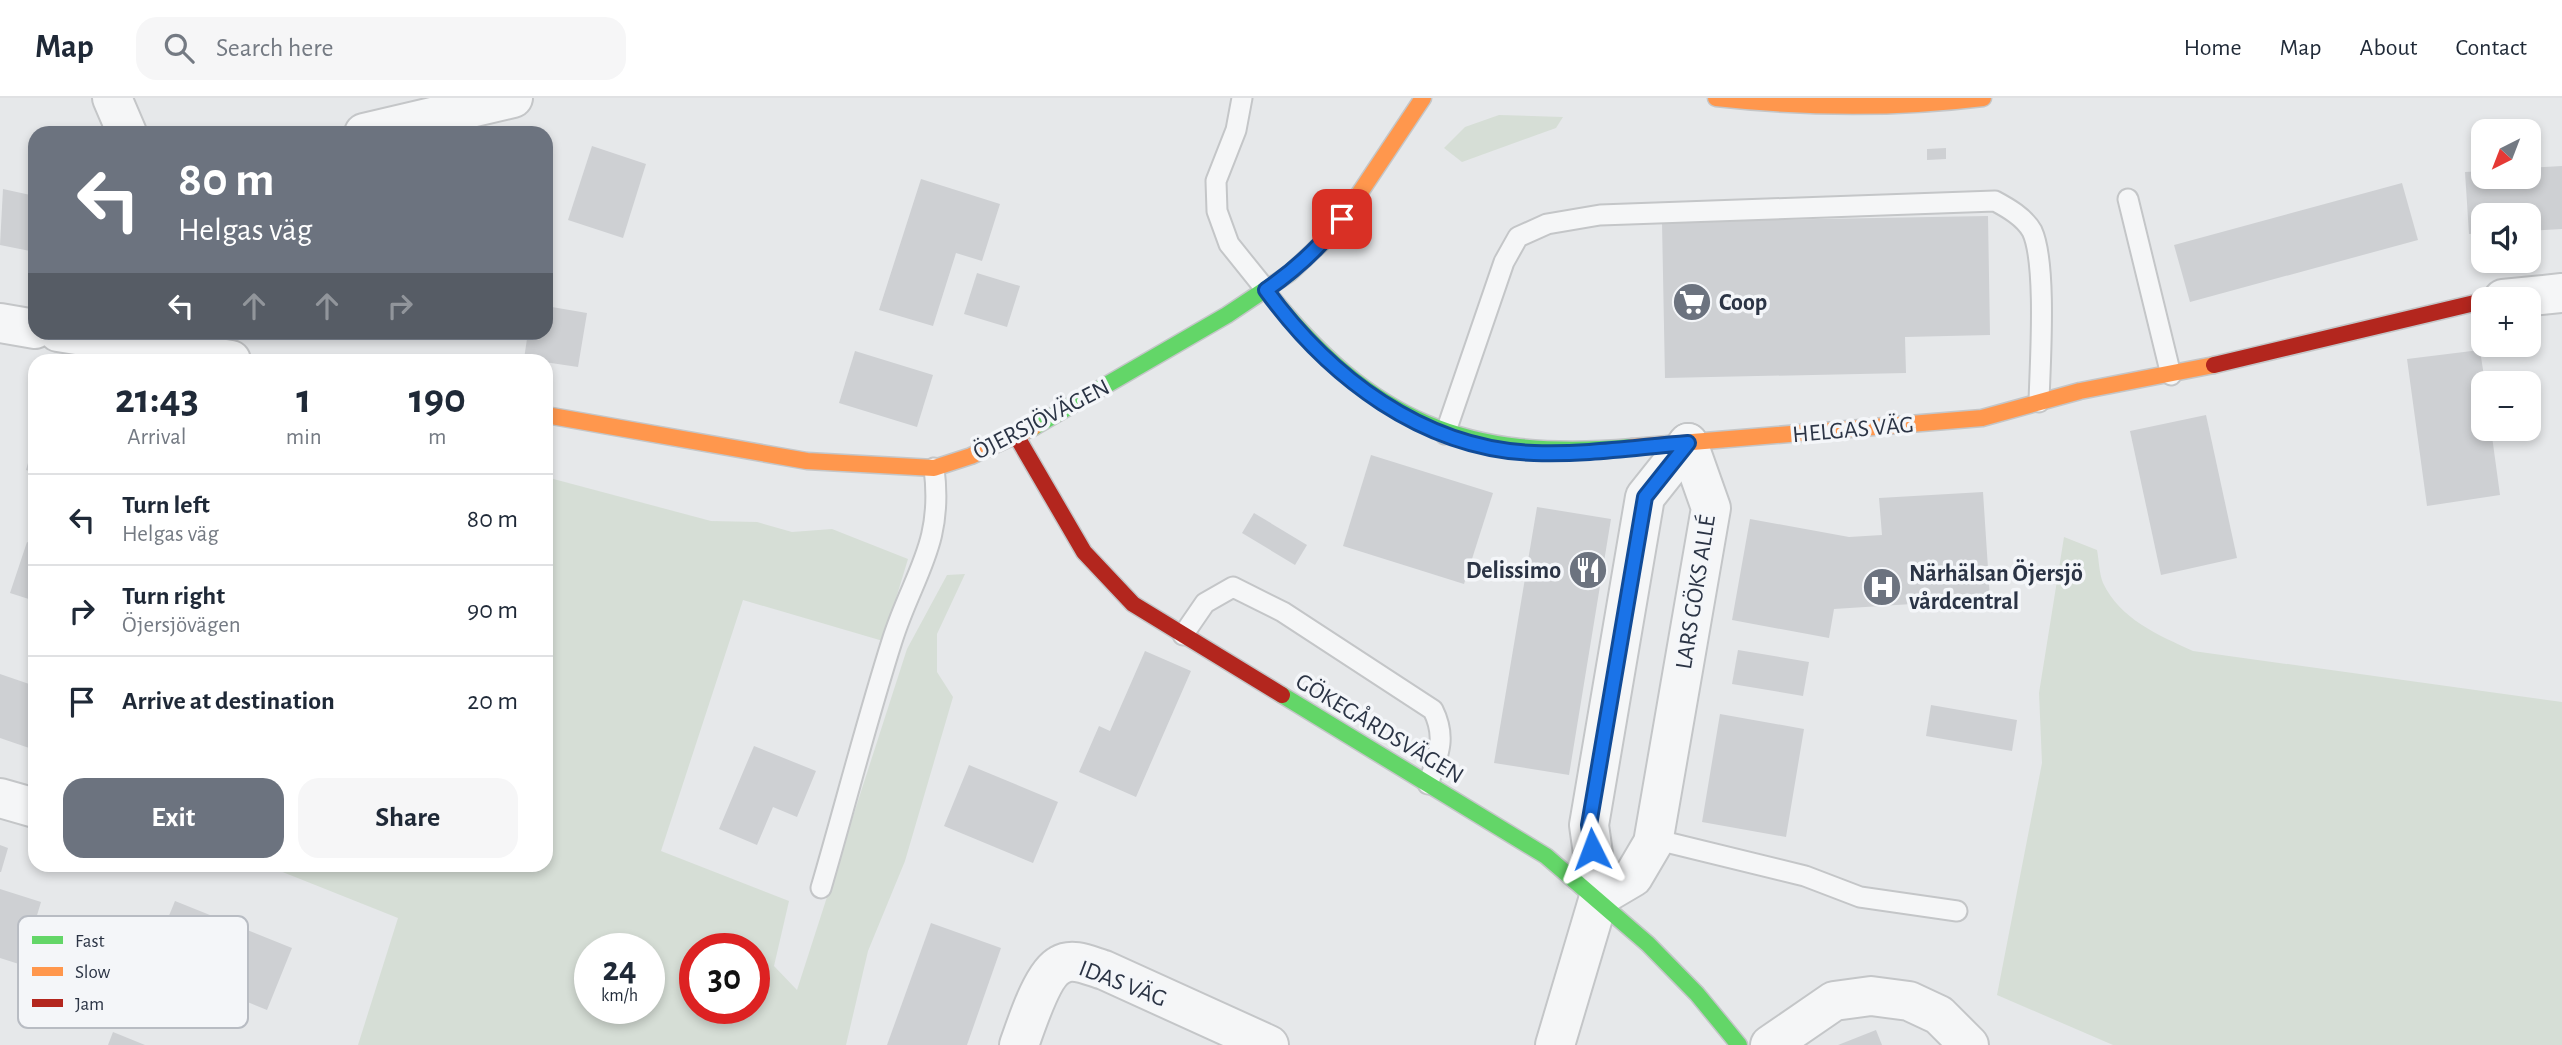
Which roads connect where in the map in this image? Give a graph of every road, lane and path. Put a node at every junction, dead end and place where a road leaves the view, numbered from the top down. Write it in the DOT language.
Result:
graph roads {
  1 [pos="111,98"];
  2 [pos="513,98"];
  3 [pos="1242,98"];
  4 [pos="1423,98"];
  5 [pos="1716,98"];
  6 [pos="1983,98"];
  7 [pos="124,126"];
  8 [pos="395,126"];
  9 [pos="2128,199"];
  10 [pos="1266,290"];
  11 [pos="2562,293"];
  12 [pos="2541,295"];
  13 [pos="2471,304"];
  14 [pos="0,323"];
  15 [pos="28,328"];
  16 [pos="108,340"];
  17 [pos="195,354"];
  18 [pos="2171,375"];
  19 [pos="2039,402"];
  20 [pos="553,416"];
  21 [pos="1445,434"];
  22 [pos="1017,437"];
  23 [pos="1688,443"];
  24 [pos="934,468"];
  25 [pos="1183,635"];
  26 [pos="1427,784"];
  27 [pos="0,798"];
  28 [pos="28,806"];
  29 [pos="1653,842"];
  30 [pos="821,888"];
  31 [pos="1599,897"];
  32 [pos="1957,911"];
  33 [pos="1019,1045"];
  34 [pos="1269,1045"];
  35 [pos="1555,1045"];
  36 [pos="1739,1045"];
  37 [pos="1770,1045"];
  38 [pos="1969,1045"];
  1 -- 7 [label="street"];
  2 -- 8 [label="street"];
  3 -- 10 [label="lane"];
  4 -- 10 [label="street, ÖJERSJÖVÄGEN"];
  5 -- 6 [label="street"];
  9 -- 18 [label="lane"];
  10 -- 21 [label="street, HELGAS VÄG"];
  10 -- 22 [label="street, ÖJERSJÖVÄGEN"];
  11 -- 12 [label="street"];
  13 -- 18 [label="street, HELGAS VÄG"];
  14 -- 15 [label="street"];
  16 -- 17 [label="street"];
  18 -- 19 [label="street, HELGAS VÄG"];
  19 -- 21 [label="lane"];
  19 -- 23 [label="street, HELGAS VÄG"];
  20 -- 24 [label="street, ÖJERSJÖVÄGEN"];
  21 -- 23 [label="street, HELGAS VÄG"];
  22 -- 24 [label="street, ÖJERSJÖVÄGEN"];
  22 -- 25 [label="street, GÖKEGÅRDSVÄGEN"];
  23 -- 29 [label="street, LARS GÖKS ALLÉ"];
  23 -- 31 [label="street"];
  24 -- 30 [label="lane"];
  25 -- 26 [label="street, GÖKEGÅRDSVÄGEN"];
  25 -- 26 [label="lane"];
  26 -- 31 [label="street, GÖKEGÅRDSVÄGEN"];
  27 -- 28 [label="street"];
  29 -- 31 [label="street, LARS GÖKS ALLÉ"];
  29 -- 32 [label="lane"];
  31 -- 35 [label="street"];
  31 -- 36 [label="street, GÖKEGÅRDSVÄGEN"];
  33 -- 34 [label="street, IDAS VÄG"];
  37 -- 38 [label="street"];
}
